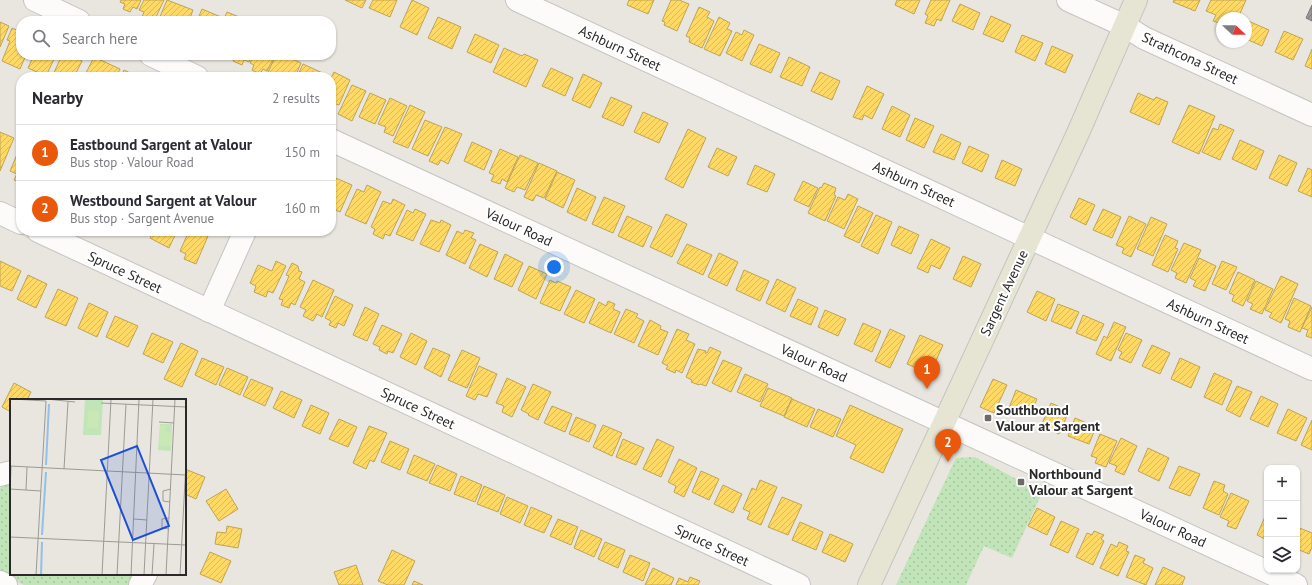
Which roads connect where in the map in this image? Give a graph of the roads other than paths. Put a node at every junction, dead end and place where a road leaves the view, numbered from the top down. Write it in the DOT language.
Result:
graph roads {
  1 [pos="35,0"];
  2 [pos="517,0"];
  3 [pos="1068,0"];
  4 [pos="1136,0"];
  5 [pos="69,16"];
  6 [pos="1125,26"];
  7 [pos="161,60"];
  8 [pos="187,72"];
  9 [pos="1312,115"];
  10 [pos="336,142"];
  11 [pos="0,213"];
  12 [pos="16,221"];
  13 [pos="49,236"];
  14 [pos="243,236"];
  15 [pos="1030,238"];
  16 [pos="209,311"];
  17 [pos="1312,369"];
  18 [pos="944,422"];
  19 [pos="10,472"];
  20 [pos="0,475"];
  21 [pos="145,575"];
  22 [pos="0,582"];
  23 [pos="6,585"];
  24 [pos="140,585"];
  25 [pos="799,585"];
  26 [pos="869,585"];
  27 [pos="1296,585"];
  1 -- 5 [label="street"];
  2 -- 15 [label="street, Ashburn Street"];
  3 -- 6 [label="street, Strathcona Street"];
  4 -- 6 [label="main road, Sargent Avenue"];
  6 -- 9 [label="street, Strathcona Street"];
  6 -- 15 [label="main road, Sargent Avenue"];
  7 -- 8 [label="street"];
  10 -- 18 [label="street, Valour Road"];
  11 -- 12 [label="street"];
  13 -- 16 [label="street, Spruce Street"];
  14 -- 16 [label="street"];
  15 -- 17 [label="street, Ashburn Street"];
  15 -- 18 [label="main road, Sargent Avenue"];
  16 -- 25 [label="street, Spruce Street"];
  18 -- 26 [label="main road, Sargent Avenue"];
  18 -- 27 [label="street, Valour Road"];
  19 -- 20 [label="street"];
  21 -- 24 [label="street"];
  22 -- 23 [label="street"];
}
